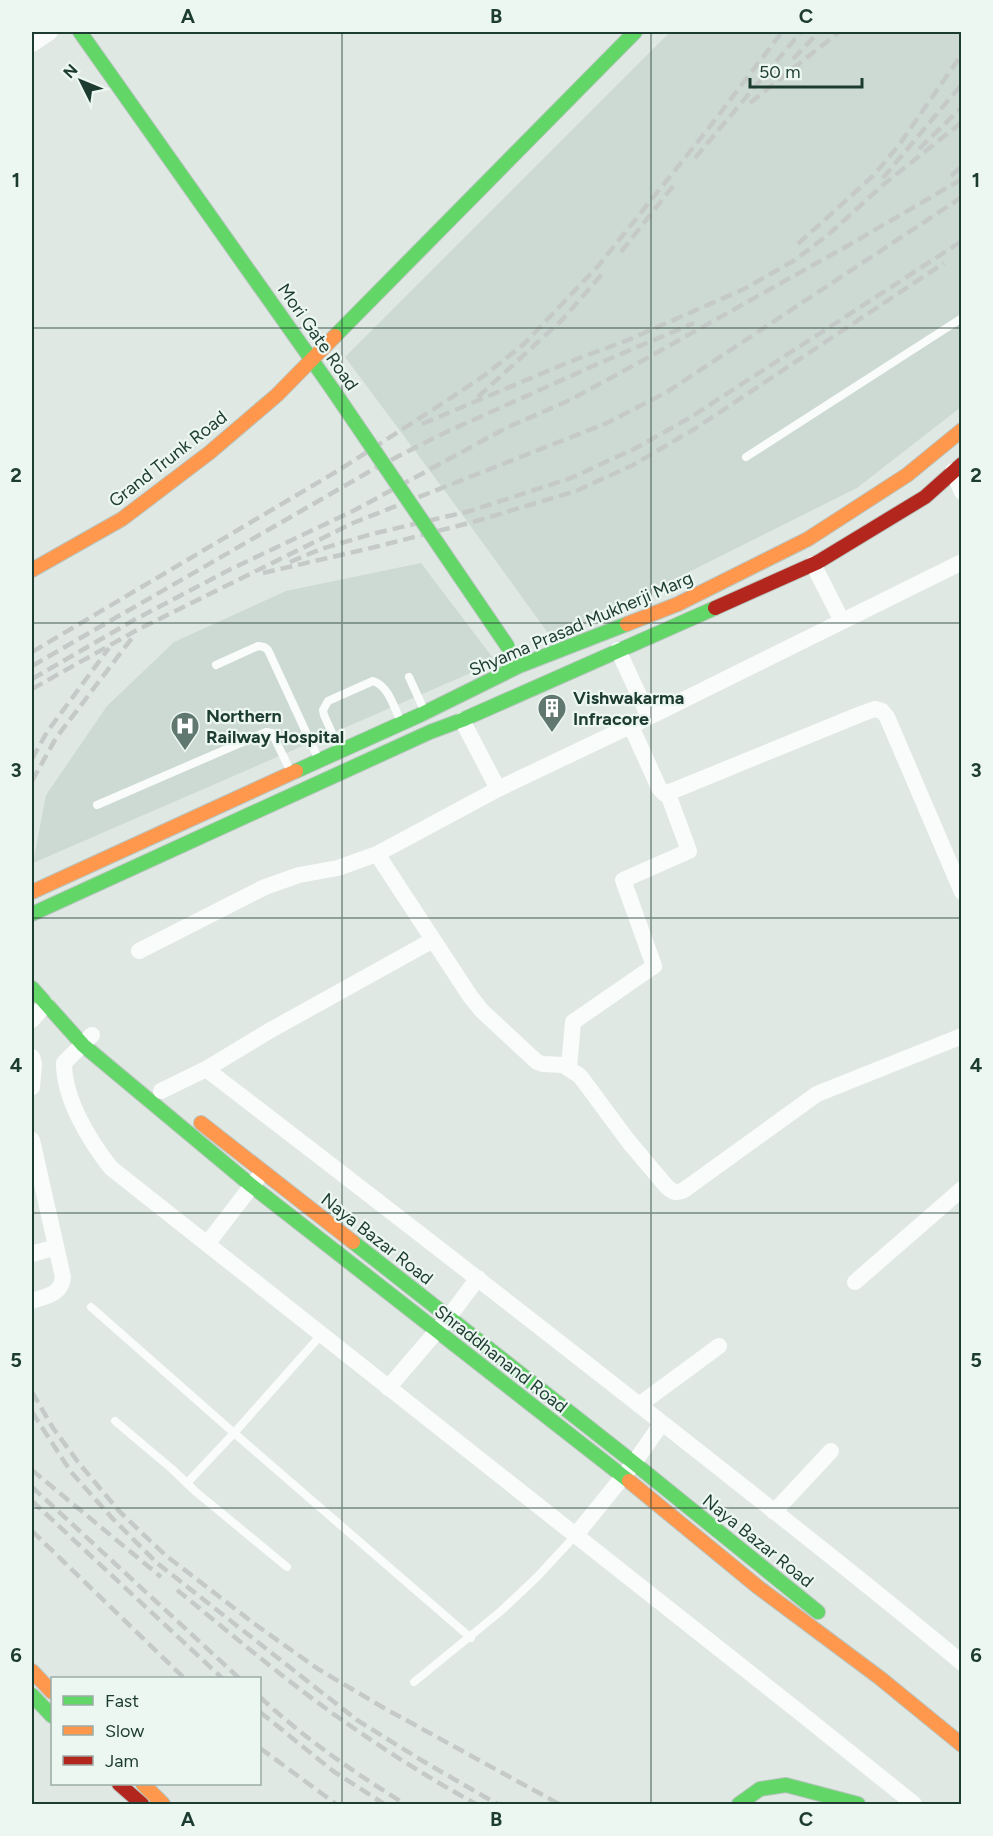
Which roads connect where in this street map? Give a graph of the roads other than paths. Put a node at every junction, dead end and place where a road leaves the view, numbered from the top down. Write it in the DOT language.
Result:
graph roads {
  1 [pos="50,32"];
  2 [pos="635,32"];
  3 [pos="86,33"];
  4 [pos="32,44"];
  5 [pos="962,318"];
  6 [pos="313,359"];
  7 [pos="962,430"];
  8 [pos="746,457"];
  9 [pos="957,468"];
  10 [pos="962,492"];
  11 [pos="962,562"];
  12 [pos="813,564"];
  13 [pos="32,570"];
  14 [pos="842,621"];
  15 [pos="618,650"];
  16 [pos="216,665"];
  17 [pos="519,666"];
  18 [pos="409,677"];
  19 [pos="532,687"];
  20 [pos="423,714"];
  21 [pos="649,717"];
  22 [pos="462,720"];
  23 [pos="402,724"];
  24 [pos="631,726"];
  25 [pos="430,732"];
  26 [pos="340,751"];
  27 [pos="320,761"];
  28 [pos="292,773"];
  29 [pos="498,789"];
  30 [pos="668,794"];
  31 [pos="96,805"];
  32 [pos="377,854"];
  33 [pos="32,892"];
  34 [pos="962,892"];
  35 [pos="32,914"];
  36 [pos="433,940"];
  37 [pos="139,951"];
  38 [pos="32,973"];
  39 [pos="32,988"];
  40 [pos="46,1004"];
  41 [pos="32,1020"];
  42 [pos="962,1036"];
  43 [pos="91,1040"];
  44 [pos="32,1057"];
  45 [pos="569,1067"];
  46 [pos="206,1069"];
  47 [pos="32,1087"];
  48 [pos="161,1091"];
  49 [pos="189,1113"];
  50 [pos="32,1140"];
  51 [pos="263,1172"];
  52 [pos="37,1185"];
  53 [pos="252,1186"];
  54 [pos="962,1189"];
  55 [pos="207,1244"];
  56 [pos="56,1247"];
  57 [pos="32,1254"];
  58 [pos="478,1278"];
  59 [pos="855,1282"];
  60 [pos="32,1301"];
  61 [pos="92,1307"];
  62 [pos="448,1318"];
  63 [pos="437,1332"];
  64 [pos="321,1335"];
  65 [pos="719,1346"];
  66 [pos="388,1388"];
  67 [pos="639,1405"];
  68 [pos="115,1421"];
  69 [pos="662,1423"];
  70 [pos="234,1433"];
  71 [pos="831,1451"];
  72 [pos="629,1470"];
  73 [pos="187,1483"];
  74 [pos="774,1512"];
  75 [pos="574,1536"];
  76 [pos="287,1567"];
  77 [pos="831,1623"];
  78 [pos="471,1638"];
  79 [pos="858,1645"];
  80 [pos="962,1663"];
  81 [pos="32,1671"];
  82 [pos="414,1682"];
  83 [pos="51,1691"];
  84 [pos="32,1695"];
  85 [pos="933,1704"];
  86 [pos="51,1715"];
  87 [pos="962,1745"];
  88 [pos="120,1785"];
  89 [pos="144,1785"];
  90 [pos="142,1804"];
  91 [pos="163,1804"];
  92 [pos="739,1804"];
  93 [pos="858,1804"];
  94 [pos="914,1804"];
  1 -- 4 [label="street"];
  2 -- 6 [label="street, Grand Trunk Road"];
  3 -- 6 [label="street, Mori Gate Road"];
  5 -- 8 [label="lane"];
  6 -- 13 [label="street, Grand Trunk Road"];
  6 -- 17 [label="street, Mori Gate Road, bridge"];
  7 -- 17 [label="street, Shyama Prasad Mukherji Marg"];
  9 -- 10 [label="street"];
  9 -- 12 [label="street, Shyama Prasad Mukherji Marg"];
  11 -- 14 [label="street"];
  12 -- 14 [label="street"];
  12 -- 15 [label="street, Shyama Prasad Mukherji Marg"];
  14 -- 21 [label="street"];
  15 -- 19 [label="street, Shyama Prasad Mukherji Marg"];
  15 -- 21 [label="street"];
  16 -- 27 [label="lane"];
  17 -- 19 [label="street, Mori Gate Road"];
  17 -- 20 [label="street, Shyama Prasad Mukherji Marg"];
  18 -- 20 [label="lane"];
  19 -- 22 [label="street, Shyama Prasad Mukherji Marg"];
  20 -- 23 [label="street, Shyama Prasad Mukherji Marg"];
  20 -- 25 [label="street"];
  21 -- 24 [label="street"];
  22 -- 25 [label="street, Shyama Prasad Mukherji Marg"];
  22 -- 29 [label="street"];
  23 -- 26 [label="street, Shyama Prasad Mukherji Marg"];
  23 -- 26 [label="lane"];
  24 -- 29 [label="street"];
  24 -- 30 [label="street"];
  25 -- 35 [label="street, Shyama Prasad Mukherji Marg"];
  26 -- 27 [label="street, Shyama Prasad Mukherji Marg"];
  27 -- 28 [label="street, Shyama Prasad Mukherji Marg"];
  28 -- 31 [label="lane"];
  28 -- 33 [label="street, Shyama Prasad Mukherji Marg"];
  29 -- 32 [label="street"];
  30 -- 34 [label="street"];
  30 -- 45 [label="street"];
  32 -- 36 [label="street"];
  32 -- 37 [label="street"];
  36 -- 45 [label="street"];
  36 -- 46 [label="street"];
  38 -- 43 [label="street"];
  39 -- 40 [label="street, Shraddhanand Road"];
  40 -- 41 [label="street"];
  40 -- 43 [label="street, Shraddhanand Road"];
  42 -- 45 [label="street"];
  43 -- 53 [label="street, Shraddhanand Road"];
  43 -- 55 [label="street"];
  44 -- 47 [label="street"];
  46 -- 48 [label="street"];
  46 -- 58 [label="street"];
  49 -- 51 [label="street, Naya Bazar Road"];
  50 -- 52 [label="street"];
  51 -- 53 [label="street"];
  51 -- 62 [label="street, Naya Bazar Road"];
  52 -- 56 [label="street"];
  53 -- 55 [label="street"];
  53 -- 63 [label="street, Shraddhanand Road"];
  54 -- 59 [label="street"];
  55 -- 64 [label="street"];
  56 -- 57 [label="street"];
  56 -- 60 [label="street"];
  58 -- 62 [label="street"];
  58 -- 67 [label="street"];
  61 -- 70 [label="lane"];
  62 -- 63 [label="street"];
  62 -- 72 [label="street, Naya Bazar Road"];
  63 -- 66 [label="street"];
  63 -- 72 [label="street, Shraddhanand Road"];
  64 -- 66 [label="street"];
  64 -- 70 [label="lane"];
  65 -- 67 [label="street"];
  66 -- 75 [label="street"];
  67 -- 69 [label="street"];
  68 -- 73 [label="lane"];
  69 -- 72 [label="street"];
  69 -- 74 [label="street"];
  70 -- 73 [label="lane"];
  70 -- 78 [label="lane"];
  71 -- 74 [label="street"];
  72 -- 75 [label="street"];
  72 -- 77 [label="street, Naya Bazar Road"];
  72 -- 87 [label="street, Shraddhanand Road"];
  73 -- 76 [label="lane"];
  74 -- 80 [label="street"];
  75 -- 78 [label="lane"];
  75 -- 94 [label="street"];
  78 -- 82 [label="lane"];
  79 -- 85 [label="street"];
  81 -- 83 [label="street"];
  84 -- 86 [label="street"];
  88 -- 90 [label="street"];
  89 -- 91 [label="street"];
  92 -- 93 [label="street"];
}
